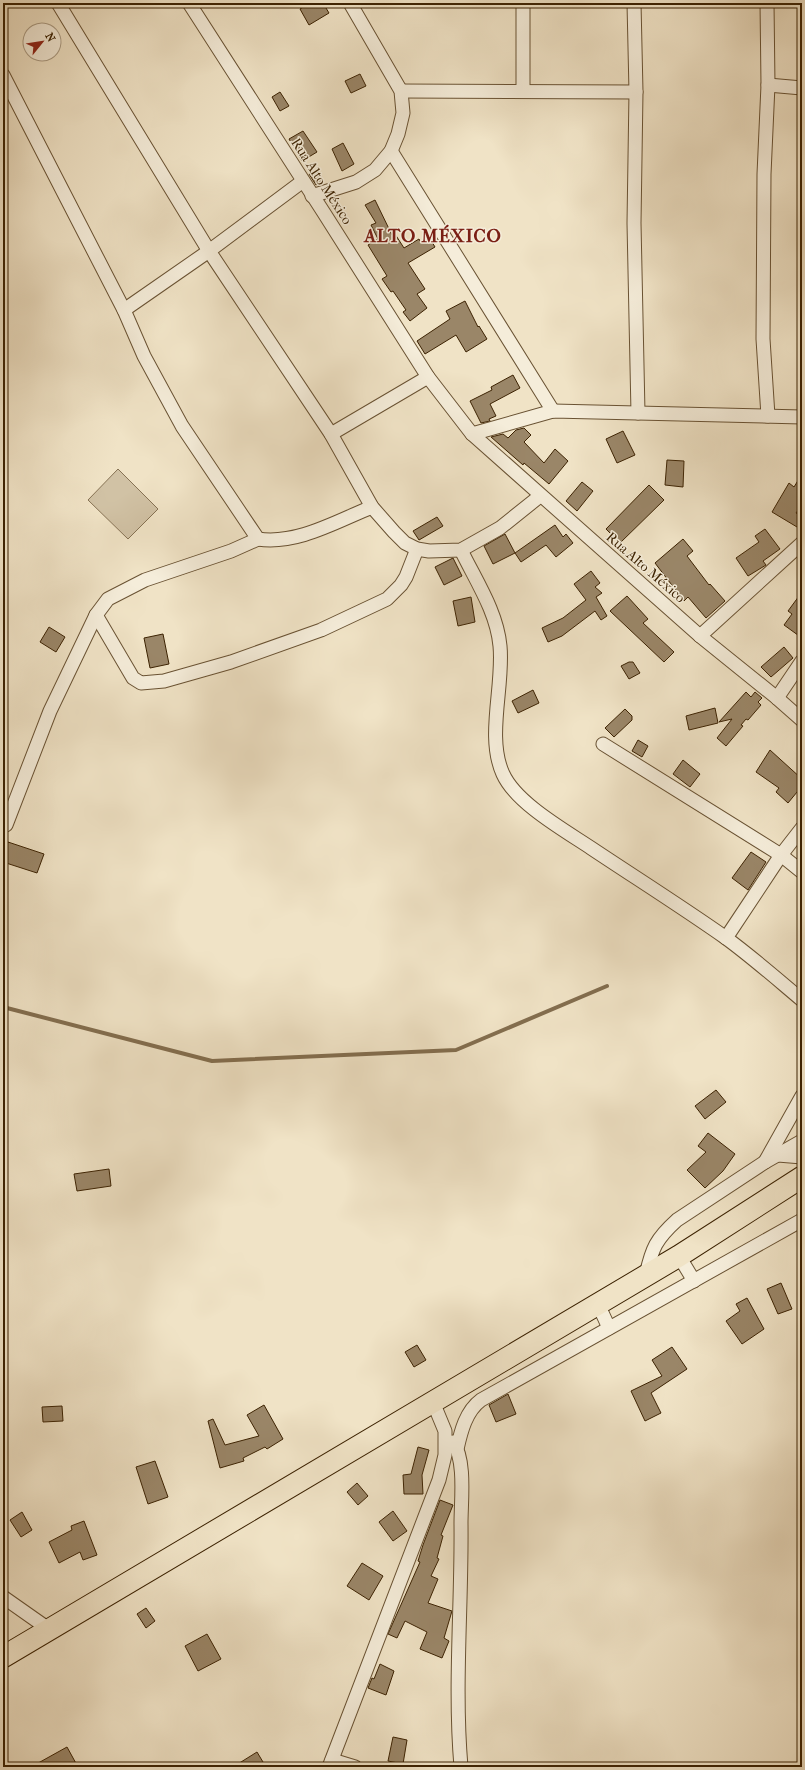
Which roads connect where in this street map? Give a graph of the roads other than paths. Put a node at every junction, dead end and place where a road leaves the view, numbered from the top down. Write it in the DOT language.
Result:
graph roads {
  1 [pos="58,3"];
  2 [pos="189,3"];
  3 [pos="350,3"];
  4 [pos="523,3"];
  5 [pos="634,3"];
  6 [pos="767,3"];
  7 [pos="3,75"];
  8 [pos="768,85"];
  9 [pos="802,88"];
  10 [pos="523,90"];
  11 [pos="401,91"];
  12 [pos="636,92"];
  13 [pos="391,151"];
  14 [pos="303,181"];
  15 [pos="312,196"];
  16 [pos="209,251"];
  17 [pos="124,310"];
  18 [pos="428,377"];
  19 [pos="553,412"];
  20 [pos="638,413"];
  21 [pos="768,416"];
  22 [pos="802,416"];
  23 [pos="331,434"];
  24 [pos="472,434"];
  25 [pos="540,496"];
  26 [pos="372,507"];
  27 [pos="258,539"];
  28 [pos="802,543"];
  29 [pos="417,549"];
  30 [pos="461,550"];
  31 [pos="96,615"];
  32 [pos="700,636"];
  33 [pos="802,661"];
  34 [pos="777,698"];
  35 [pos="802,720"];
  36 [pos="603,744"];
  37 [pos="6,825"];
  38 [pos="802,828"];
  39 [pos="781,855"];
  40 [pos="802,872"];
  41 [pos="726,938"];
  42 [pos="802,1000"];
  43 [pos="802,1096"];
  44 [pos="802,1141"];
  45 [pos="778,1155"];
  46 [pos="802,1157"];
  47 [pos="765,1162"];
  48 [pos="802,1177"];
  49 [pos="802,1220"];
  50 [pos="679,1256"];
  51 [pos="646,1275"];
  52 [pos="694,1281"];
  53 [pos="598,1304"];
  54 [pos="609,1328"];
  55 [pos="432,1402"];
  56 [pos="444,1431"];
  57 [pos="457,1449"];
  58 [pos="3,1597"];
  59 [pos="50,1630"];
  60 [pos="3,1658"];
  61 [pos="330,1763"];
  62 [pos="355,1767"];
  63 [pos="461,1767"];
  1 -- 16 [label="street"];
  2 -- 14 [label="street, Rua Alto México"];
  3 -- 11 [label="street"];
  4 -- 10 [label="street"];
  5 -- 12 [label="street"];
  6 -- 8 [label="street"];
  7 -- 17 [label="street"];
  8 -- 9 [label="street"];
  8 -- 21 [label="street"];
  10 -- 11 [label="street"];
  10 -- 12 [label="street"];
  11 -- 13 [label="street"];
  12 -- 20 [label="street"];
  13 -- 15 [label="street"];
  13 -- 19 [label="street"];
  14 -- 15 [label="street, Rua Alto México"];
  14 -- 16 [label="street"];
  15 -- 18 [label="street, Rua Alto México"];
  16 -- 17 [label="street"];
  16 -- 23 [label="street"];
  17 -- 27 [label="street"];
  18 -- 23 [label="street"];
  18 -- 24 [label="street, Rua Alto México"];
  19 -- 20 [label="street"];
  19 -- 24 [label="street"];
  20 -- 21 [label="street"];
  21 -- 22 [label="street"];
  23 -- 26 [label="street"];
  24 -- 25 [label="street, Rua Alto México"];
  25 -- 30 [label="street"];
  25 -- 32 [label="street, Rua Alto México"];
  26 -- 27 [label="street"];
  26 -- 29 [label="street"];
  27 -- 31 [label="street"];
  28 -- 32 [label="street"];
  29 -- 30 [label="street"];
  29 -- 31 [label="street"];
  30 -- 41 [label="street"];
  31 -- 37 [label="street"];
  32 -- 34 [label="street, Rua Alto México"];
  33 -- 34 [label="street"];
  34 -- 35 [label="street, Rua Alto México"];
  36 -- 39 [label="street"];
  38 -- 39 [label="street"];
  39 -- 40 [label="street"];
  39 -- 41 [label="street"];
  41 -- 42 [label="street"];
  43 -- 47 [label="street"];
  44 -- 45 [label="street"];
  45 -- 46 [label="street"];
  45 -- 47 [label="street"];
  47 -- 51 [label="street"];
  48 -- 50 [label="main road"];
  49 -- 52 [label="street"];
  50 -- 51 [label="main road"];
  50 -- 52 [label="street"];
  51 -- 53 [label="main road"];
  52 -- 54 [label="street"];
  53 -- 54 [label="street"];
  53 -- 55 [label="main road"];
  54 -- 57 [label="street"];
  55 -- 56 [label="street"];
  55 -- 59 [label="main road"];
  56 -- 57 [label="street"];
  56 -- 61 [label="street"];
  57 -- 63 [label="street"];
  58 -- 59 [label="street"];
  59 -- 60 [label="main road"];
  61 -- 62 [label="street"];
}
